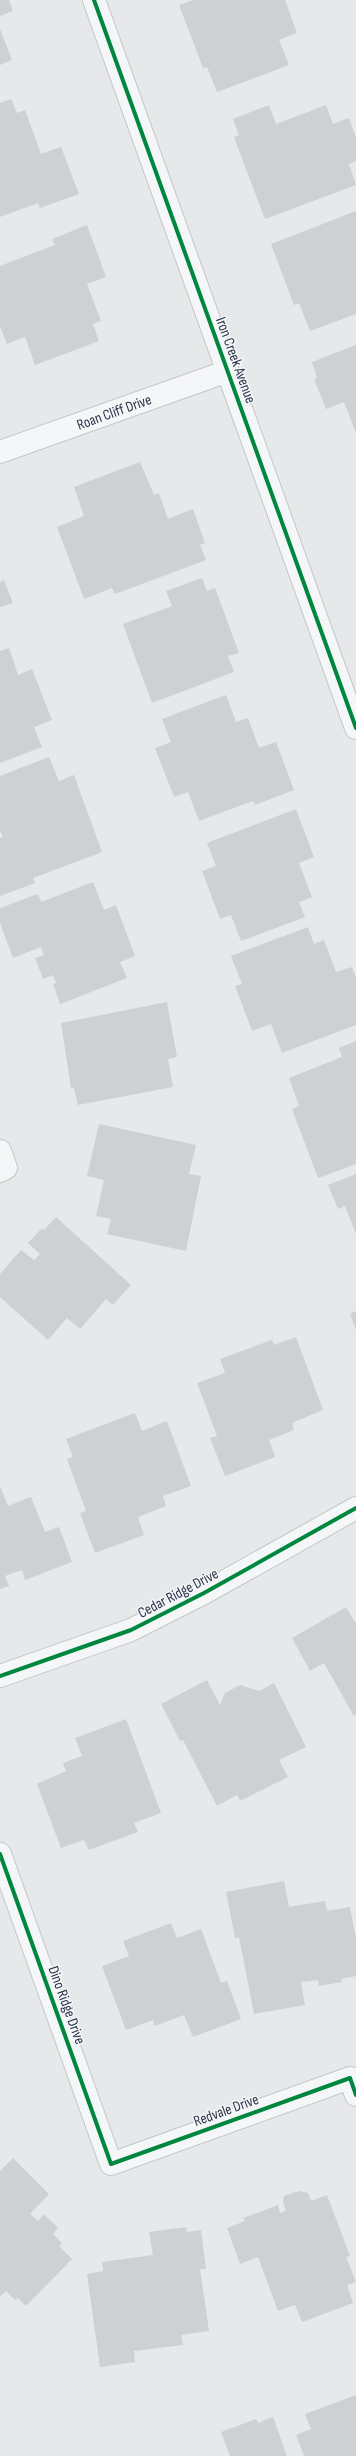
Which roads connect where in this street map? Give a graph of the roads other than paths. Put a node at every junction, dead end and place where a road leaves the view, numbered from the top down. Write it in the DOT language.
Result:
graph roads {
  1 [pos="94,0"];
  2 [pos="228,371"];
  3 [pos="0,452"];
  4 [pos="356,728"];
  5 [pos="356,1508"];
  6 [pos="0,1676"];
  7 [pos="0,1854"];
  8 [pos="353,2087"];
  9 [pos="111,2164"];
  1 -- 2 [label="street, Iron Creek Avenue"];
  2 -- 3 [label="street, Roan Cliff Drive"];
  2 -- 4 [label="street, Iron Creek Avenue"];
  5 -- 6 [label="street, Cedar Ridge Drive"];
  7 -- 9 [label="street, Dino Ridge Drive"];
  8 -- 9 [label="street, Redvale Drive"];
}
